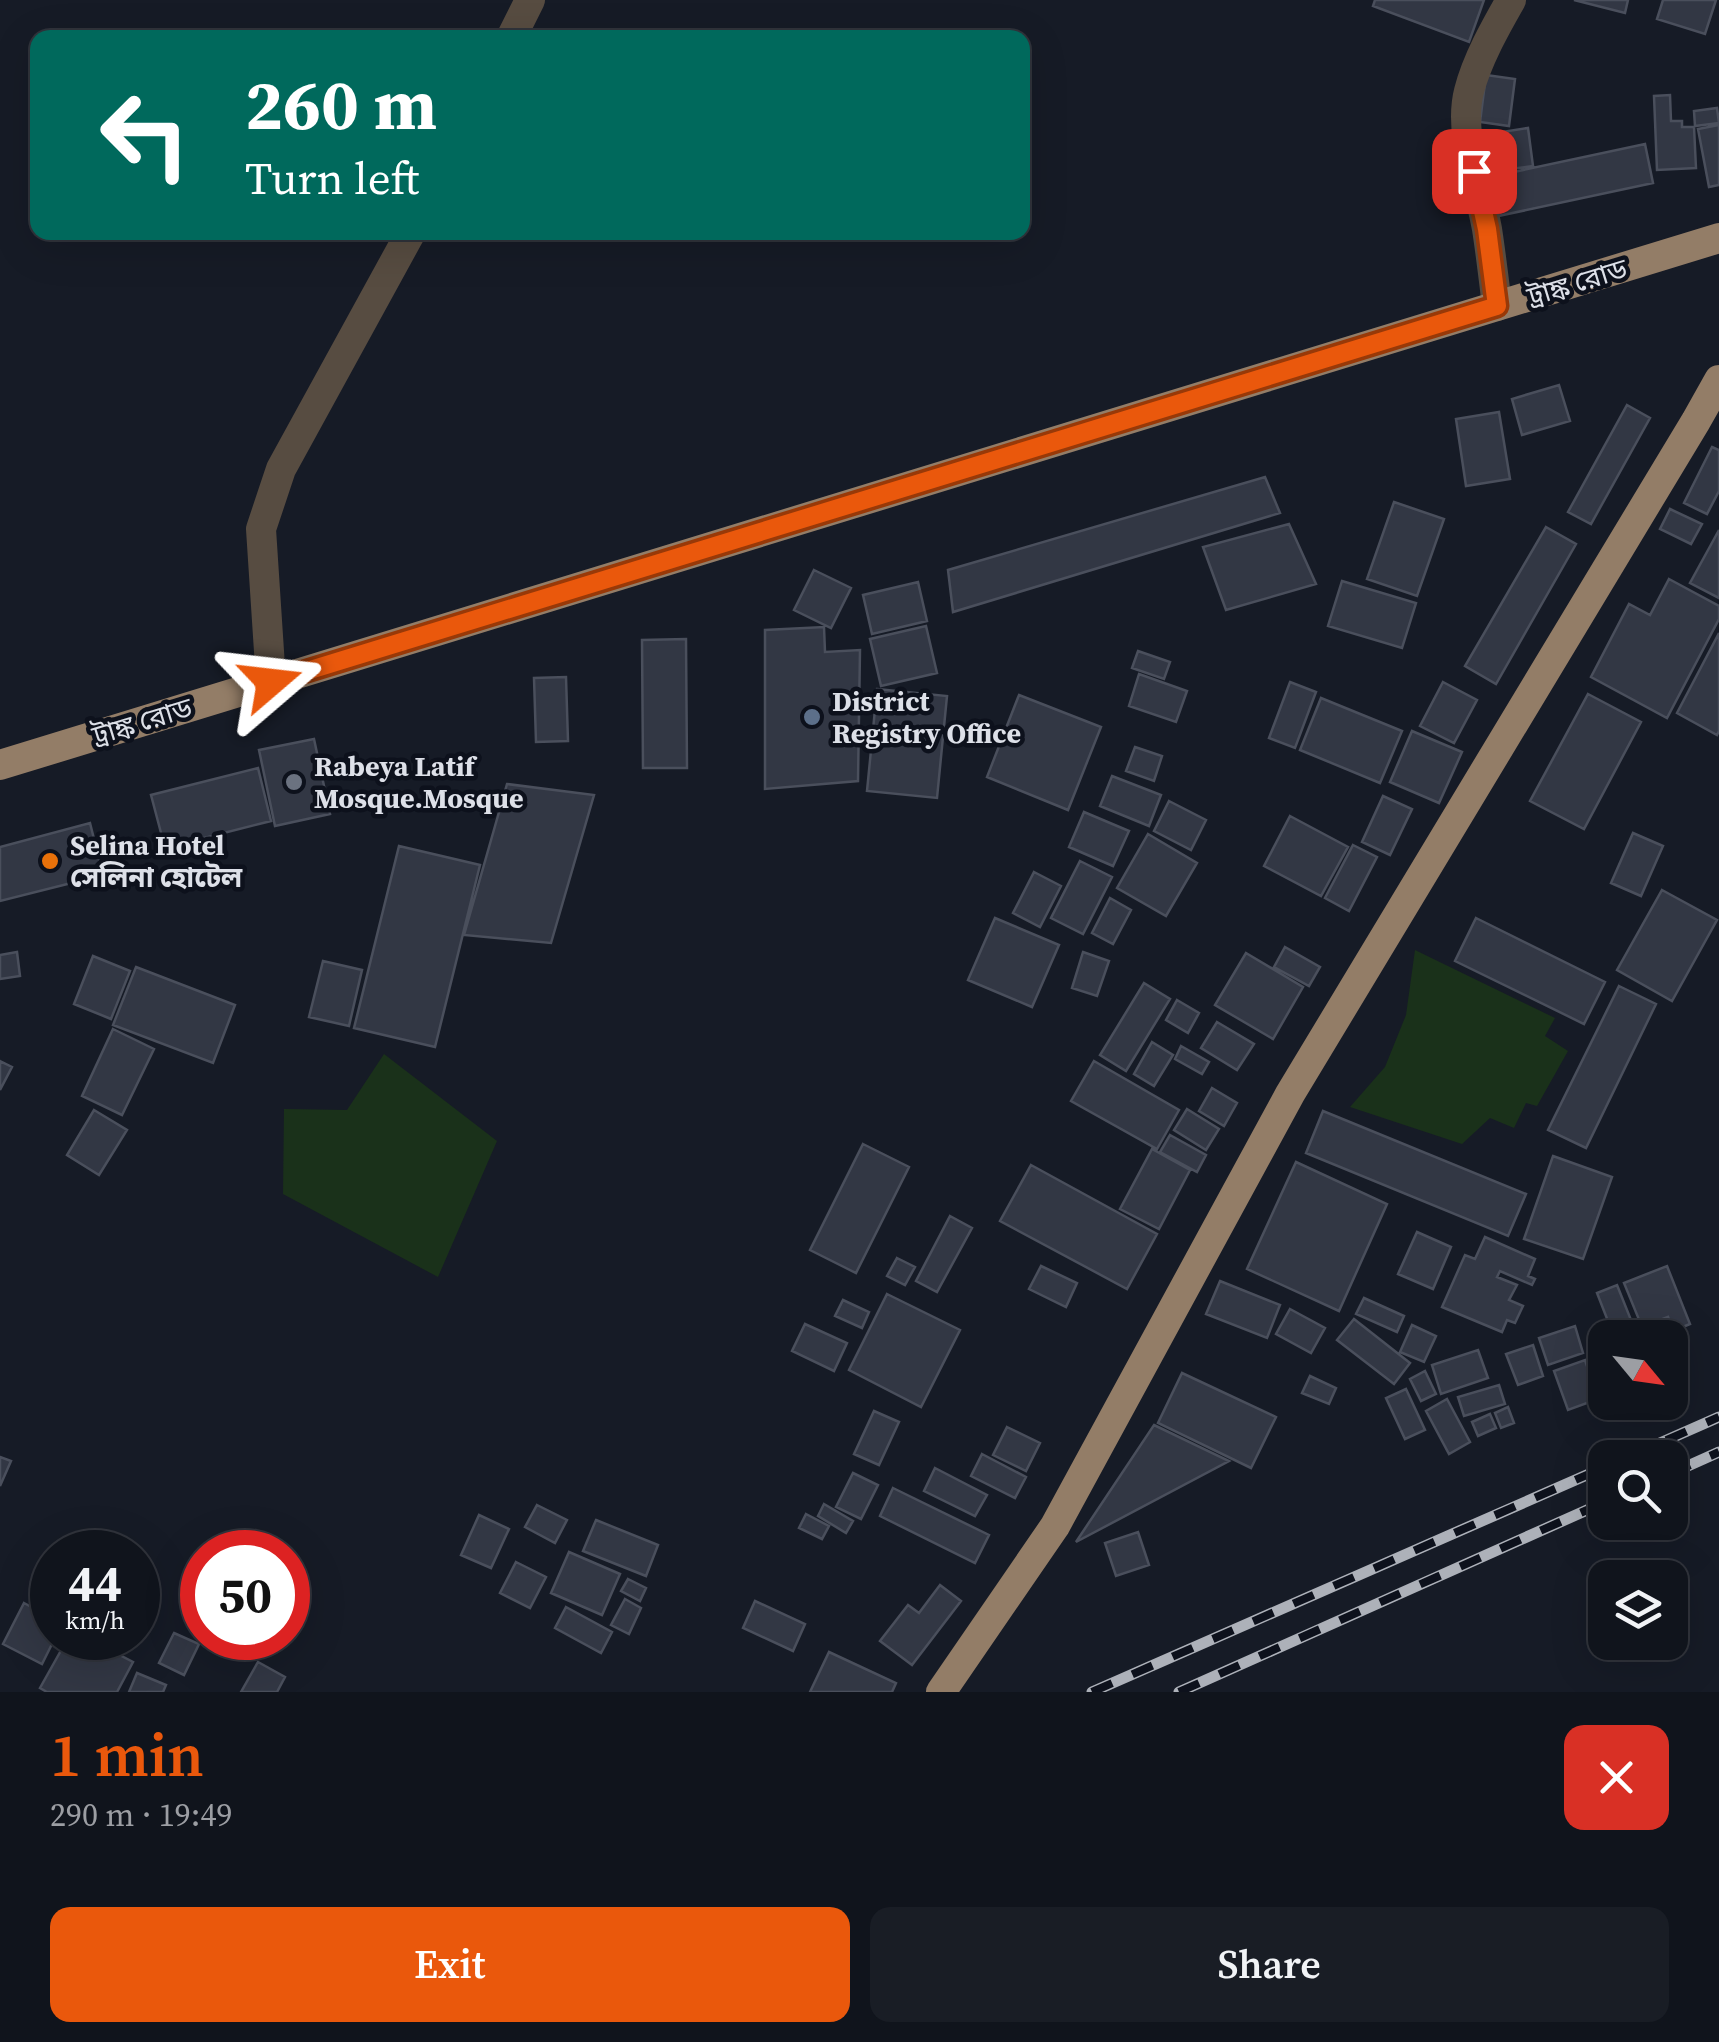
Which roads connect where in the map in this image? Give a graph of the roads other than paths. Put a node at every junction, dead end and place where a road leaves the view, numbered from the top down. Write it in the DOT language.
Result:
graph roads {
  1 [pos="530,0"];
  2 [pos="1511,0"];
  3 [pos="515,30"];
  4 [pos="1719,238"];
  5 [pos="407,240"];
  6 [pos="1497,306"];
  7 [pos="1719,380"];
  8 [pos="271,682"];
  9 [pos="0,765"];
  10 [pos="940,1692"];
  1 -- 3 [label="street"];
  2 -- 6 [label="street"];
  4 -- 6 [label="main road, ট্রাঙ্ক রোড"];
  5 -- 8 [label="street"];
  6 -- 8 [label="main road, ট্রাঙ্ক রোড"];
  7 -- 10 [label="main road"];
  8 -- 9 [label="main road, ট্রাঙ্ক রোড"];
}
